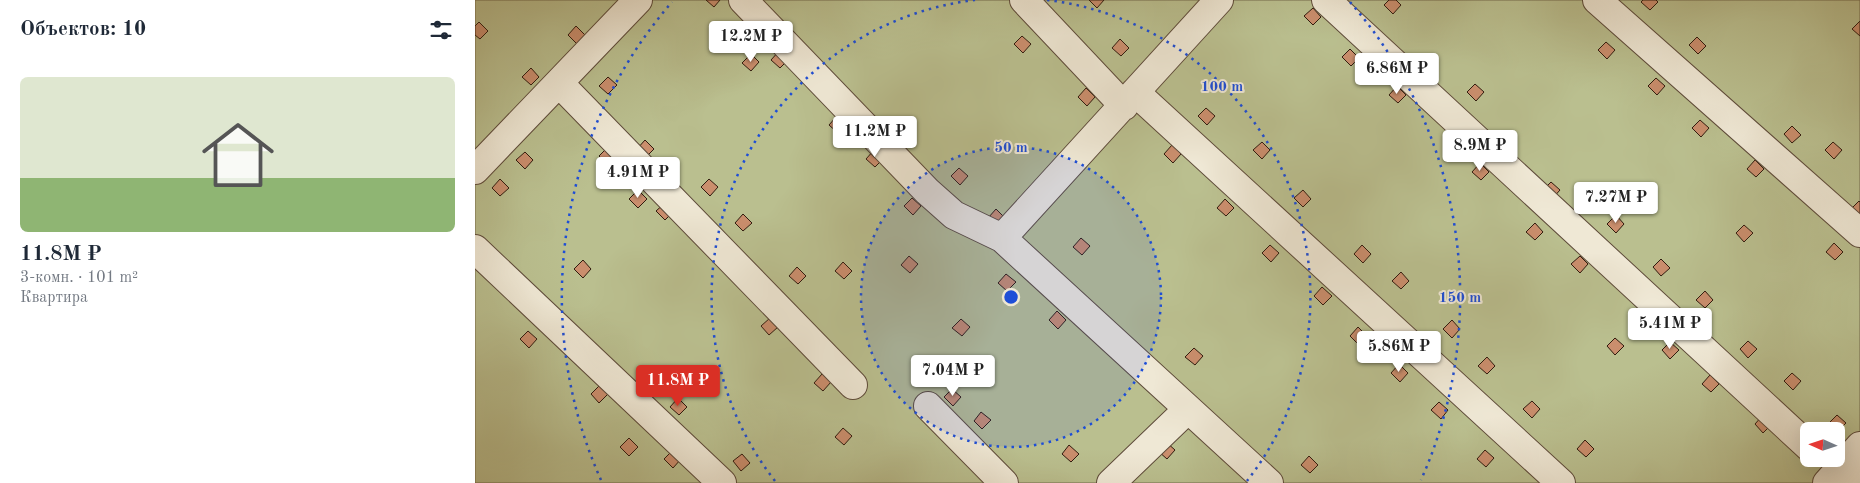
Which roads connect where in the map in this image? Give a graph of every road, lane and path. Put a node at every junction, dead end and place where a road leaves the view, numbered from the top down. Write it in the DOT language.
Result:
graph roads {
  1 [pos="638,0"];
  2 [pos="743,0"];
  3 [pos="1024,0"];
  4 [pos="1219,0"];
  5 [pos="1326,0"];
  6 [pos="1597,0"];
  7 [pos="559,83"];
  8 [pos="1130,99"];
  9 [pos="475,170"];
  10 [pos="1860,233"];
  11 [pos="1002,238"];
  12 [pos="475,249"];
  13 [pos="853,385"];
  14 [pos="928,406"];
  15 [pos="1188,409"];
  16 [pos="1800,439"];
  17 [pos="723,483"];
  18 [pos="1004,483"];
  19 [pos="1111,483"];
  20 [pos="1269,483"];
  21 [pos="1561,483"];
  1 -- 7 [label="lane"];
  2 -- 11 [label="lane"];
  3 -- 8 [label="lane"];
  4 -- 8 [label="lane"];
  5 -- 16 [label="lane"];
  6 -- 10 [label="lane"];
  7 -- 9 [label="lane"];
  7 -- 13 [label="lane"];
  8 -- 11 [label="lane"];
  8 -- 21 [label="lane"];
  11 -- 15 [label="lane"];
  12 -- 17 [label="lane"];
  14 -- 18 [label="lane"];
  15 -- 19 [label="lane"];
  15 -- 20 [label="lane"];
}
